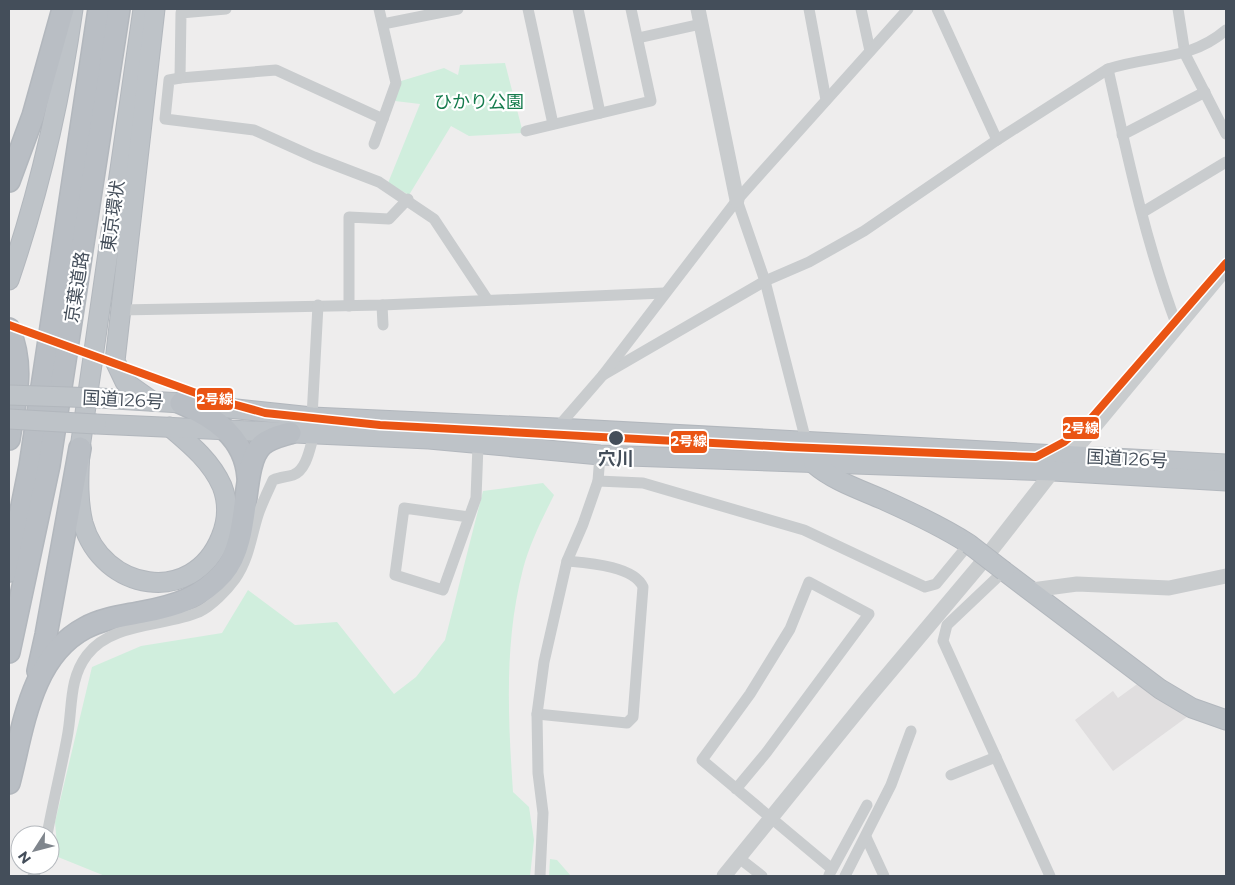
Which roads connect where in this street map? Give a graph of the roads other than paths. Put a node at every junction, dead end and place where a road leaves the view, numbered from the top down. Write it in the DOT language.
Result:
graph roads {
  1 [pos="63,9"];
  2 [pos="73,9"];
  3 [pos="99,9"];
  4 [pos="119,9"];
  5 [pos="143,9"];
  6 [pos="155,9"];
  7 [pos="226,9"];
  8 [pos="379,9"];
  9 [pos="458,9"];
  10 [pos="528,9"];
  11 [pos="578,9"];
  12 [pos="631,9"];
  13 [pos="808,9"];
  14 [pos="861,9"];
  15 [pos="908,9"];
  16 [pos="937,9"];
  17 [pos="1178,9"];
  18 [pos="700,16"];
  19 [pos="382,24"];
  20 [pos="1226,30"];
  21 [pos="638,38"];
  22 [pos="870,51"];
  23 [pos="1185,54"];
  24 [pos="1108,69"];
  25 [pos="180,78"];
  26 [pos="1205,92"];
  27 [pos="826,100"];
  28 [pos="600,113"];
  29 [pos="383,119"];
  30 [pos="553,124"];
  31 [pos="526,131"];
  32 [pos="1226,134"];
  33 [pos="1122,135"];
  34 [pos="996,140"];
  35 [pos="374,144"];
  36 [pos="1226,162"];
  37 [pos="9,180"];
  38 [pos="408,199"];
  39 [pos="737,200"];
  40 [pos="1143,212"];
  41 [pos="1226,268"];
  42 [pos="9,280"];
  43 [pos="765,281"];
  44 [pos="664,293"];
  45 [pos="487,299"];
  46 [pos="318,305"];
  47 [pos="382,305"];
  48 [pos="349,306"];
  49 [pos="119,310"];
  50 [pos="383,324"];
  51 [pos="1177,326"];
  52 [pos="9,329"];
  53 [pos="603,375"];
  54 [pos="9,395"];
  55 [pos="156,403"];
  56 [pos="181,403"];
  57 [pos="9,419"];
  58 [pos="313,425"];
  59 [pos="170,427"];
  60 [pos="557,428"];
  61 [pos="226,430"];
  62 [pos="290,433"];
  63 [pos="9,439"];
  64 [pos="806,441"];
  65 [pos="478,445"];
  66 [pos="80,448"];
  67 [pos="600,455"];
  68 [pos="1066,456"];
  69 [pos="814,464"];
  70 [pos="1226,464"];
  71 [pos="1053,471"];
  72 [pos="598,481"];
  73 [pos="1226,481"];
  74 [pos="248,482"];
  75 [pos="469,517"];
  76 [pos="970,544"];
  77 [pos="567,561"];
  78 [pos="9,571"];
  79 [pos="1004,571"];
  80 [pos="1226,576"];
  81 [pos="1032,590"];
  82 [pos="9,652"];
  83 [pos="32,694"];
  84 [pos="537,714"];
  85 [pos="1226,720"];
  86 [pos="911,731"];
  87 [pos="996,757"];
  88 [pos="952,775"];
  89 [pos="9,784"];
  90 [pos="736,789"];
  91 [pos="867,805"];
  92 [pos="770,817"];
  93 [pos="49,825"];
  94 [pos="866,837"];
  95 [pos="739,858"];
  96 [pos="830,873"];
  97 [pos="540,876"];
  98 [pos="724,876"];
  99 [pos="762,876"];
  100 [pos="845,876"];
  101 [pos="884,876"];
  102 [pos="1050,876"];
  1 -- 37 [label="highway"];
  2 -- 42 [label="highway"];
  3 -- 78 [label="highway, 京葉道路"];
  4 -- 82 [label="highway, 京葉道路"];
  5 -- 66 [label="highway, 東京環状"];
  6 -- 49 [label="highway"];
  7 -- 25 [label="street"];
  8 -- 19 [label="street"];
  9 -- 19 [label="street"];
  10 -- 30 [label="street"];
  11 -- 28 [label="street"];
  12 -- 21 [label="street"];
  13 -- 27 [label="street"];
  14 -- 22 [label="street"];
  15 -- 22 [label="street"];
  16 -- 34 [label="street"];
  17 -- 23 [label="street"];
  18 -- 21 [label="street"];
  18 -- 39 [label="street"];
  19 -- 29 [label="street"];
  20 -- 23 [label="street"];
  21 -- 28 [label="street"];
  22 -- 27 [label="street"];
  23 -- 24 [label="street"];
  23 -- 26 [label="street"];
  24 -- 33 [label="street"];
  24 -- 34 [label="street"];
  25 -- 29 [label="street"];
  25 -- 38 [label="street"];
  26 -- 32 [label="street"];
  26 -- 33 [label="street"];
  27 -- 39 [label="street"];
  28 -- 30 [label="street"];
  29 -- 35 [label="street"];
  30 -- 31 [label="street"];
  33 -- 40 [label="street"];
  34 -- 43 [label="street"];
  36 -- 40 [label="street"];
  38 -- 45 [label="street"];
  38 -- 48 [label="street"];
  39 -- 43 [label="street"];
  39 -- 44 [label="street"];
  40 -- 51 [label="street"];
  41 -- 51 [label="street"];
  43 -- 53 [label="street"];
  43 -- 64 [label="street"];
  44 -- 45 [label="street"];
  44 -- 53 [label="street"];
  45 -- 47 [label="street"];
  46 -- 48 [label="street"];
  46 -- 49 [label="street"];
  46 -- 58 [label="street"];
  47 -- 48 [label="street"];
  47 -- 50 [label="street"];
  49 -- 55 [label="highway"];
  51 -- 68 [label="street"];
  52 -- 63 [label="highway"];
  53 -- 60 [label="street"];
  54 -- 55 [label="highway, 国道126号, bridge"];
  55 -- 56 [label="highway, 国道126号"];
  56 -- 58 [label="highway, 国道126号"];
  56 -- 61 [label="highway"];
  57 -- 59 [label="highway, bridge"];
  58 -- 60 [label="highway, 国道126号"];
  58 -- 62 [label="highway, 国道126号"];
  58 -- 65 [label="highway, 国道126号"];
  58 -- 93 [label="street"];
  59 -- 61 [label="highway, 国道126号"];
  59 -- 66 [label="highway, 東京環状"];
  60 -- 64 [label="highway, 国道126号"];
  61 -- 62 [label="highway, 国道126号"];
  61 -- 74 [label="highway"];
  62 -- 74 [label="highway"];
  64 -- 68 [label="highway, 国道126号"];
  65 -- 67 [label="highway, 国道126号"];
  65 -- 75 [label="street"];
  66 -- 83 [label="highway"];
  67 -- 69 [label="highway, 国道126号"];
  67 -- 72 [label="street"];
  68 -- 70 [label="highway, 国道126号"];
  68 -- 71 [label="street"];
  69 -- 71 [label="highway, 国道126号"];
  69 -- 76 [label="highway"];
  71 -- 73 [label="highway, 国道126号"];
  71 -- 92 [label="street"];
  72 -- 76 [label="street"];
  72 -- 77 [label="street"];
  74 -- 83 [label="highway"];
  75 -- 75 [label="street"];
  76 -- 79 [label="highway, bridge"];
  77 -- 84 [label="street"];
  77 -- 84 [label="street"];
  79 -- 81 [label="highway"];
  79 -- 87 [label="street"];
  80 -- 81 [label="street"];
  81 -- 85 [label="highway"];
  83 -- 89 [label="highway"];
  84 -- 97 [label="street"];
  86 -- 94 [label="street"];
  87 -- 88 [label="street"];
  87 -- 102 [label="street"];
  90 -- 90 [label="street"];
  90 -- 92 [label="street"];
  91 -- 96 [label="street"];
  92 -- 95 [label="street"];
  92 -- 96 [label="street"];
  94 -- 100 [label="street"];
  94 -- 101 [label="street"];
  95 -- 98 [label="street"];
  95 -- 99 [label="street"];
}
